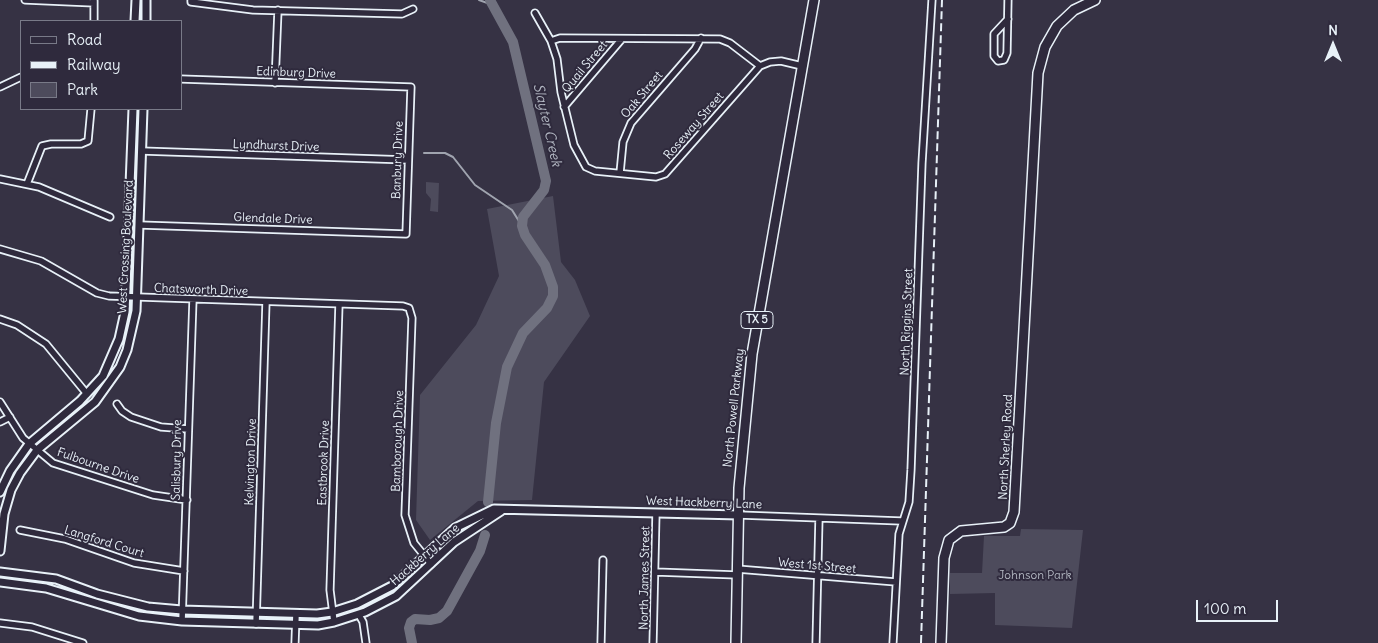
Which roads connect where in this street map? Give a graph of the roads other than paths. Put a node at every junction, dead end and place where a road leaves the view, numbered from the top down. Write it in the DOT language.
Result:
graph roads {
  1 [pos="25,0"];
  2 [pos="136,0"];
  3 [pos="146,0"];
  4 [pos="814,0"];
  5 [pos="932,0"];
  6 [pos="1008,0"];
  7 [pos="1095,0"];
  8 [pos="191,1"];
  9 [pos="94,2"];
  10 [pos="413,9"];
  11 [pos="278,10"];
  12 [pos="535,13"];
  13 [pos="1008,19"];
  14 [pos="94,20"];
  15 [pos="136,20"];
  16 [pos="146,20"];
  17 [pos="701,38"];
  18 [pos="621,40"];
  19 [pos="551,41"];
  20 [pos="760,66"];
  21 [pos="802,66"];
  22 [pos="20,77"];
  23 [pos="182,80"];
  24 [pos="275,83"];
  25 [pos="0,87"];
  26 [pos="411,87"];
  27 [pos="564,106"];
  28 [pos="91,110"];
  29 [pos="133,110"];
  30 [pos="143,110"];
  31 [pos="142,151"];
  32 [pos="408,160"];
  33 [pos="620,173"];
  34 [pos="0,179"];
  35 [pos="27,184"];
  36 [pos="110,217"];
  37 [pos="140,224"];
  38 [pos="406,234"];
  39 [pos="0,249"];
  40 [pos="126,298"];
  41 [pos="136,298"];
  42 [pos="193,299"];
  43 [pos="266,302"];
  44 [pos="340,304"];
  45 [pos="411,311"];
  46 [pos="0,319"];
  47 [pos="88,394"];
  48 [pos="0,402"];
  49 [pos="117,404"];
  50 [pos="10,417"];
  51 [pos="0,422"];
  52 [pos="188,429"];
  53 [pos="29,444"];
  54 [pos="36,450"];
  55 [pos="0,492"];
  56 [pos="187,500"];
  57 [pos="506,509"];
  58 [pos="656,513"];
  59 [pos="739,515"];
  60 [pos="819,518"];
  61 [pos="901,521"];
  62 [pos="20,530"];
  63 [pos="0,550"];
  64 [pos="424,556"];
  65 [pos="604,560"];
  66 [pos="431,564"];
  67 [pos="184,570"];
  68 [pos="0,572"];
  69 [pos="656,572"];
  70 [pos="737,572"];
  71 [pos="819,577"];
  72 [pos="0,582"];
  73 [pos="896,582"];
  74 [pos="182,610"];
  75 [pos="332,612"];
  76 [pos="256,613"];
  77 [pos="296,614"];
  78 [pos="359,614"];
  79 [pos="182,621"];
  80 [pos="334,622"];
  81 [pos="0,623"];
  82 [pos="256,624"];
  83 [pos="296,625"];
  84 [pos="83,643"];
  85 [pos="295,643"];
  86 [pos="366,643"];
  87 [pos="602,643"];
  88 [pos="653,643"];
  89 [pos="736,643"];
  90 [pos="816,643"];
  91 [pos="893,643"];
  92 [pos="940,643"];
  1 -- 9 [label="street"];
  2 -- 15 [label="street"];
  3 -- 16 [label="street"];
  4 -- 21 [label="main road, North Powell Parkway / TX 5"];
  5 -- 61 [label="street, North Riggins Street"];
  6 -- 13 [label="street"];
  7 -- 92 [label="main road, North Sherley Road"];
  8 -- 11 [label="street"];
  9 -- 14 [label="street"];
  10 -- 11 [label="street"];
  11 -- 24 [label="street"];
  12 -- 19 [label="street, Roseway Street"];
  13 -- 13 [label="street"];
  17 -- 18 [label="street"];
  17 -- 20 [label="street"];
  17 -- 33 [label="street, Oak Street"];
  18 -- 19 [label="street"];
  18 -- 27 [label="street, Quail Street"];
  19 -- 27 [label="street, Roseway Street"];
  20 -- 21 [label="street"];
  20 -- 33 [label="street, Roseway Street"];
  21 -- 59 [label="main road, North Powell Parkway / TX 5"];
  22 -- 25 [label="street"];
  23 -- 24 [label="street, Edinburg Drive"];
  24 -- 26 [label="street, Edinburg Drive"];
  26 -- 32 [label="street, Banbury Drive"];
  27 -- 33 [label="street, Roseway Street"];
  28 -- 35 [label="street"];
  29 -- 40 [label="street, West Crossing Boulevard"];
  30 -- 31 [label="street, West Crossing Boulevard"];
  31 -- 32 [label="street, Lyndhurst Drive"];
  31 -- 37 [label="street, West Crossing Boulevard"];
  32 -- 38 [label="street, Banbury Drive"];
  34 -- 35 [label="street"];
  35 -- 36 [label="street"];
  37 -- 38 [label="street, Glendale Drive"];
  37 -- 41 [label="street, West Crossing Boulevard"];
  39 -- 40 [label="street, Chatsworth Drive"];
  40 -- 41 [label="street, Chatsworth Drive"];
  40 -- 47 [label="street, West Crossing Boulevard"];
  41 -- 42 [label="street, Chatsworth Drive"];
  41 -- 54 [label="street, West Crossing Boulevard"];
  42 -- 43 [label="street, Chatsworth Drive"];
  42 -- 52 [label="street, Salisbury Drive"];
  43 -- 44 [label="street, Chatsworth Drive"];
  43 -- 76 [label="street, Kelvington Drive"];
  44 -- 45 [label="street, Chatsworth Drive"];
  44 -- 75 [label="street, Eastbrook Drive"];
  45 -- 64 [label="street, Bamborough Drive"];
  46 -- 47 [label="street"];
  47 -- 53 [label="street, West Crossing Boulevard"];
  48 -- 50 [label="street, Fulbourne Drive"];
  49 -- 52 [label="street"];
  50 -- 51 [label="street"];
  50 -- 53 [label="street, Fulbourne Drive"];
  52 -- 56 [label="street, Salisbury Drive"];
  53 -- 54 [label="street, Fulbourne Drive"];
  53 -- 55 [label="street, West Crossing Boulevard"];
  54 -- 56 [label="street, Fulbourne Drive"];
  54 -- 63 [label="street, West Crossing Boulevard"];
  56 -- 67 [label="street, Salisbury Drive"];
  57 -- 58 [label="street, West Hackberry Lane"];
  57 -- 64 [label="street, Hackberry Lane"];
  57 -- 66 [label="street, Hackberry Lane"];
  58 -- 59 [label="street, West Hackberry Lane"];
  58 -- 69 [label="street, North James Street"];
  59 -- 60 [label="street, West Hackberry Lane"];
  59 -- 70 [label="main road, North Powell Parkway / TX 5"];
  60 -- 61 [label="street, West Hackberry Lane"];
  60 -- 71 [label="street"];
  61 -- 73 [label="street, North Riggins Street"];
  62 -- 67 [label="street, Langford Court"];
  64 -- 66 [label="street, Bamborough Drive"];
  64 -- 75 [label="street, Hackberry Lane"];
  65 -- 87 [label="street"];
  66 -- 78 [label="street, Hackberry Lane"];
  67 -- 74 [label="street, Salisbury Drive"];
  68 -- 74 [label="street, Hackberry Lane"];
  69 -- 70 [label="street, West 1st Street"];
  69 -- 88 [label="street, North James Street"];
  70 -- 71 [label="street, West 1st Street"];
  70 -- 89 [label="main road, North Powell Parkway / TX 5"];
  71 -- 73 [label="street, West 1st Street"];
  71 -- 90 [label="street"];
  72 -- 79 [label="street, Hackberry Lane"];
  73 -- 91 [label="street, North Riggins Street"];
  74 -- 76 [label="street, Hackberry Lane"];
  74 -- 79 [label="street, Salisbury Drive"];
  75 -- 77 [label="street, Hackberry Lane"];
  75 -- 80 [label="street, Eastbrook Drive"];
  76 -- 77 [label="street, Hackberry Lane"];
  76 -- 82 [label="street, Kelvington Drive"];
  77 -- 83 [label="street"];
  78 -- 80 [label="street, Hackberry Lane"];
  78 -- 86 [label="street"];
  79 -- 82 [label="street, Hackberry Lane"];
  80 -- 83 [label="street, Hackberry Lane"];
  81 -- 84 [label="street"];
  82 -- 83 [label="street, Hackberry Lane"];
  83 -- 85 [label="street"];
}
